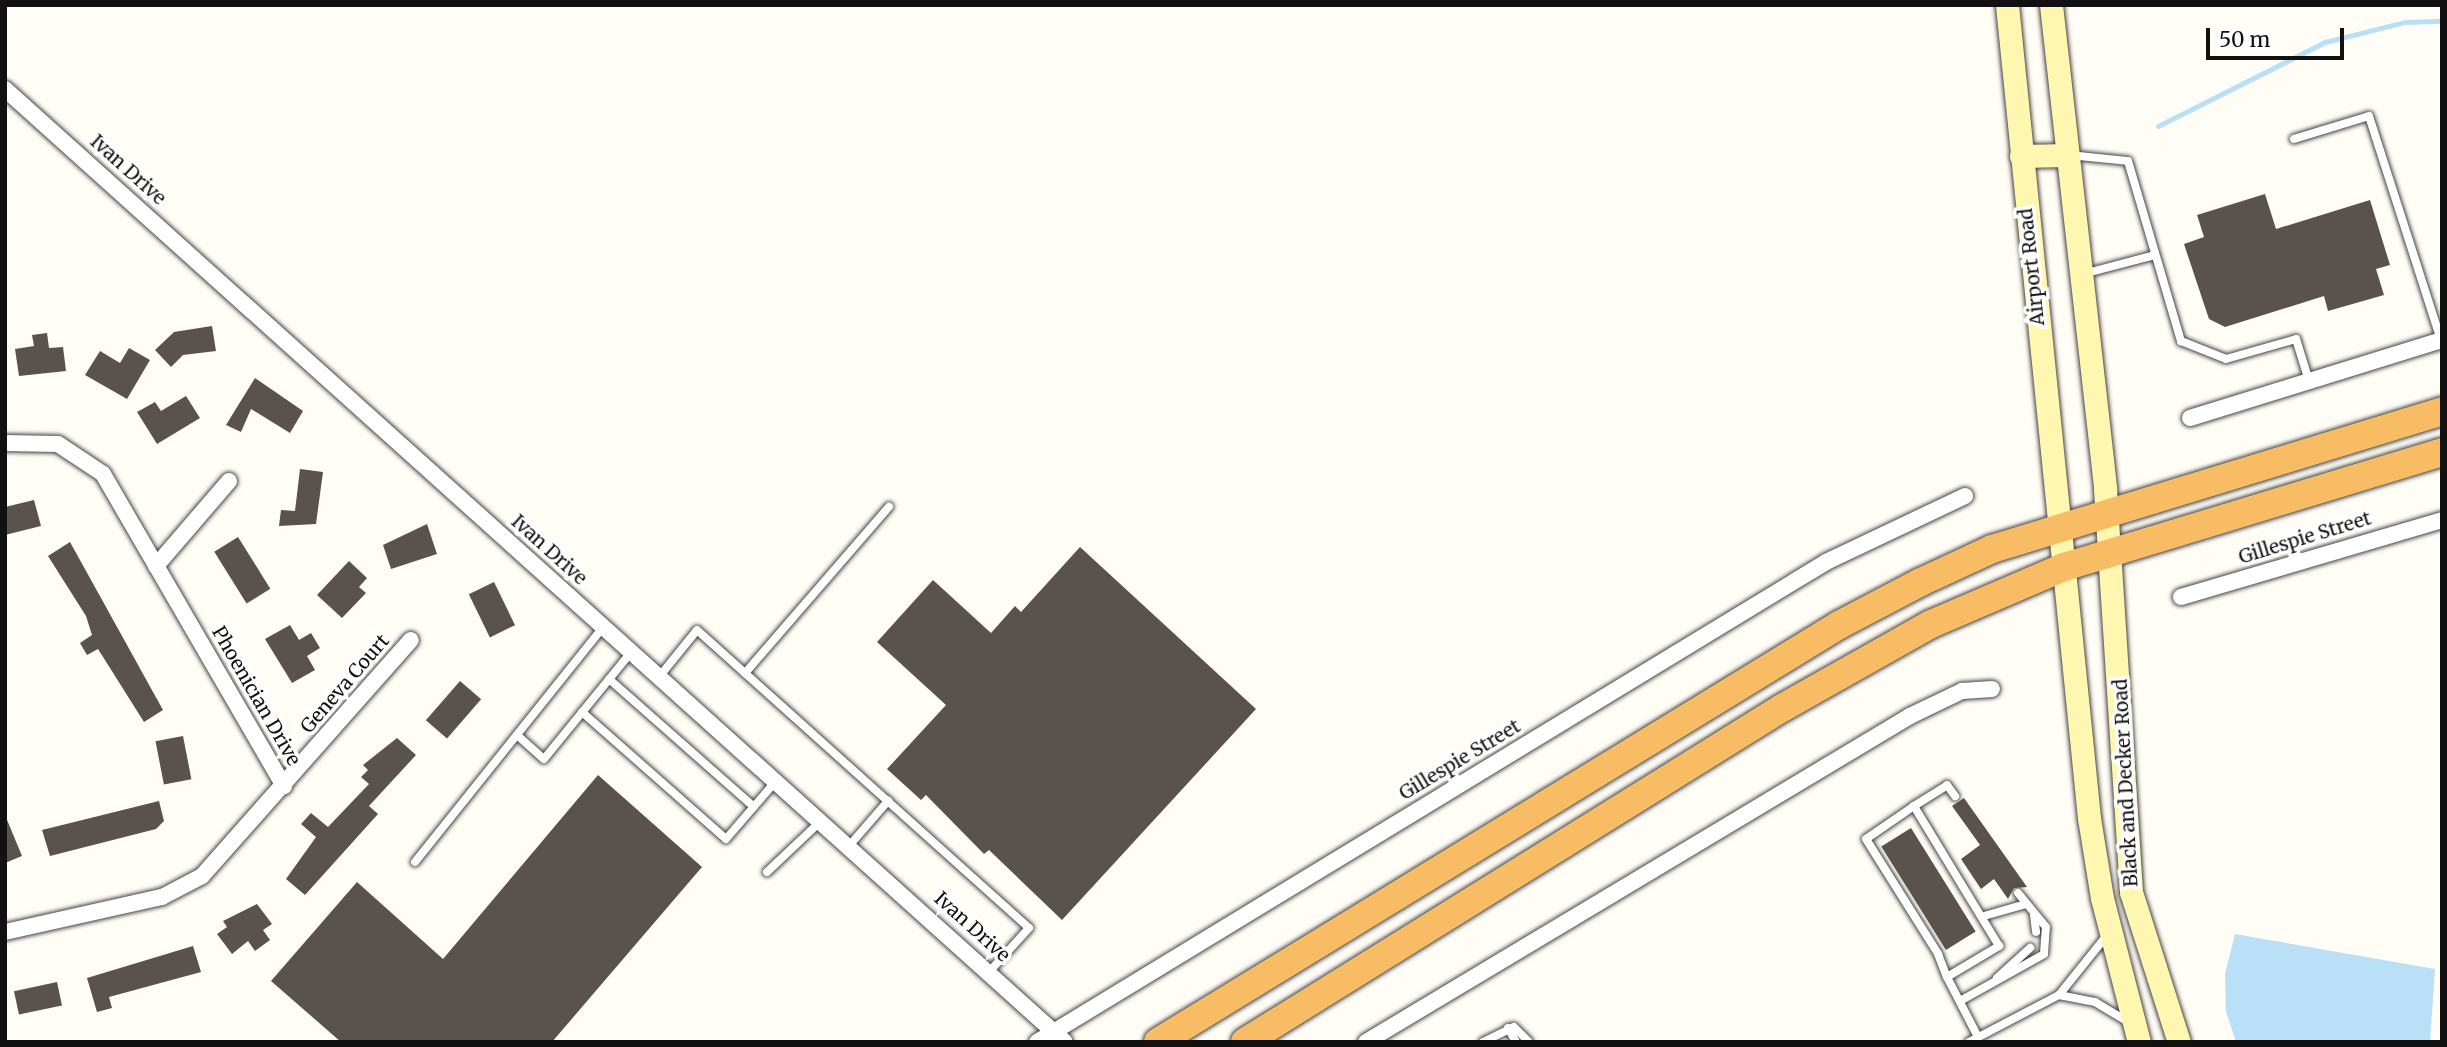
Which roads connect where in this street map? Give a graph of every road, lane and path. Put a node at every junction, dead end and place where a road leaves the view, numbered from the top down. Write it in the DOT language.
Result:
graph roads {
  1 [pos="2007,5"];
  2 [pos="2050,5"];
  3 [pos="5,89"];
  4 [pos="2294,139"];
  5 [pos="2067,155"];
  6 [pos="2021,156"];
  7 [pos="2155,255"];
  8 [pos="2080,274"];
  9 [pos="2442,340"];
  10 [pos="2309,381"];
  11 [pos="2442,411"];
  12 [pos="2190,418"];
  13 [pos="5,443"];
  14 [pos="2442,452"];
  15 [pos="229,481"];
  16 [pos="1965,496"];
  17 [pos="889,507"];
  18 [pos="2107,517"];
  19 [pos="2442,520"];
  20 [pos="2058,530"];
  21 [pos="2110,554"];
  22 [pos="156,566"];
  23 [pos="2064,567"];
  24 [pos="2181,597"];
  25 [pos="603,627"];
  26 [pos="411,640"];
  27 [pos="632,651"];
  28 [pos="745,673"];
  29 [pos="659,677"];
  30 [pos="609,679"];
  31 [pos="1992,689"];
  32 [pos="582,712"];
  33 [pos="517,735"];
  34 [pos="776,781"];
  35 [pos="284,786"];
  36 [pos="1955,796"];
  37 [pos="888,801"];
  38 [pos="1914,806"];
  39 [pos="754,807"];
  40 [pos="821,821"];
  41 [pos="849,846"];
  42 [pos="415,862"];
  43 [pos="767,872"];
  44 [pos="2018,893"];
  45 [pos="2026,904"];
  46 [pos="2034,915"];
  47 [pos="1984,916"];
  48 [pos="2109,931"];
  49 [pos="5,932"];
  50 [pos="2036,932"];
  51 [pos="2030,947"];
  52 [pos="990,971"];
  53 [pos="1947,977"];
  54 [pos="1997,978"];
  55 [pos="2059,995"];
  56 [pos="1959,1001"];
  57 [pos="1508,1028"];
  58 [pos="2137,1033"];
  59 [pos="1060,1036"];
  60 [pos="1978,1037"];
  61 [pos="1037,1042"];
  62 [pos="1158,1042"];
  63 [pos="1245,1042"];
  64 [pos="1366,1042"];
  65 [pos="1483,1042"];
  66 [pos="1516,1042"];
  67 [pos="1529,1042"];
  68 [pos="1969,1042"];
  69 [pos="2179,1042"];
  1 -- 6 [label="main road, Airport Road"];
  2 -- 5 [label="main road"];
  3 -- 25 [label="street, Ivan Drive"];
  4 -- 9 [label="lane"];
  5 -- 6 [label="main road"];
  5 -- 7 [label="lane"];
  5 -- 8 [label="main road"];
  6 -- 20 [label="main road, Airport Road"];
  7 -- 8 [label="lane"];
  7 -- 10 [label="lane"];
  8 -- 18 [label="main road"];
  9 -- 10 [label="street"];
  10 -- 12 [label="street"];
  11 -- 18 [label="highway"];
  13 -- 22 [label="street, Phoenician Drive"];
  14 -- 21 [label="highway"];
  15 -- 22 [label="street"];
  16 -- 59 [label="street, Gillespie Street"];
  17 -- 28 [label="lane"];
  18 -- 20 [label="highway"];
  18 -- 21 [label="main road, Black and Decker Road"];
  19 -- 24 [label="street, Gillespie Street"];
  20 -- 23 [label="main road, Black and Decker Road"];
  20 -- 62 [label="highway"];
  21 -- 23 [label="highway"];
  21 -- 69 [label="main road, Black and Decker Road"];
  22 -- 35 [label="street, Phoenician Drive"];
  23 -- 48 [label="main road, Black and Decker Road"];
  23 -- 63 [label="highway"];
  25 -- 27 [label="street, Ivan Drive"];
  25 -- 33 [label="lane"];
  26 -- 35 [label="street, Geneva Court"];
  27 -- 29 [label="street, Ivan Drive"];
  27 -- 30 [label="lane"];
  28 -- 29 [label="lane"];
  28 -- 37 [label="lane"];
  29 -- 34 [label="street, Ivan Drive"];
  30 -- 32 [label="lane"];
  30 -- 39 [label="lane"];
  31 -- 64 [label="street"];
  32 -- 33 [label="lane"];
  32 -- 39 [label="lane"];
  33 -- 42 [label="lane"];
  34 -- 39 [label="lane"];
  34 -- 40 [label="street, Ivan Drive"];
  35 -- 49 [label="street, Phoenician Drive"];
  36 -- 38 [label="lane"];
  37 -- 41 [label="lane"];
  37 -- 52 [label="lane"];
  38 -- 47 [label="lane"];
  38 -- 53 [label="lane"];
  40 -- 41 [label="street, Ivan Drive"];
  40 -- 43 [label="lane"];
  41 -- 52 [label="street, Ivan Drive"];
  44 -- 45 [label="lane"];
  45 -- 46 [label="lane"];
  45 -- 47 [label="lane"];
  46 -- 50 [label="lane"];
  46 -- 54 [label="lane"];
  47 -- 53 [label="lane"];
  48 -- 55 [label="lane"];
  48 -- 58 [label="main road, Black and Decker Road"];
  51 -- 54 [label="lane"];
  52 -- 59 [label="street, Ivan Drive"];
  53 -- 56 [label="lane"];
  54 -- 56 [label="lane"];
  55 -- 58 [label="lane"];
  55 -- 60 [label="lane"];
  56 -- 60 [label="lane"];
  57 -- 65 [label="lane"];
  57 -- 66 [label="lane"];
  57 -- 67 [label="lane"];
  59 -- 61 [label="street, Gillespie Street"];
  60 -- 68 [label="lane"];
}
